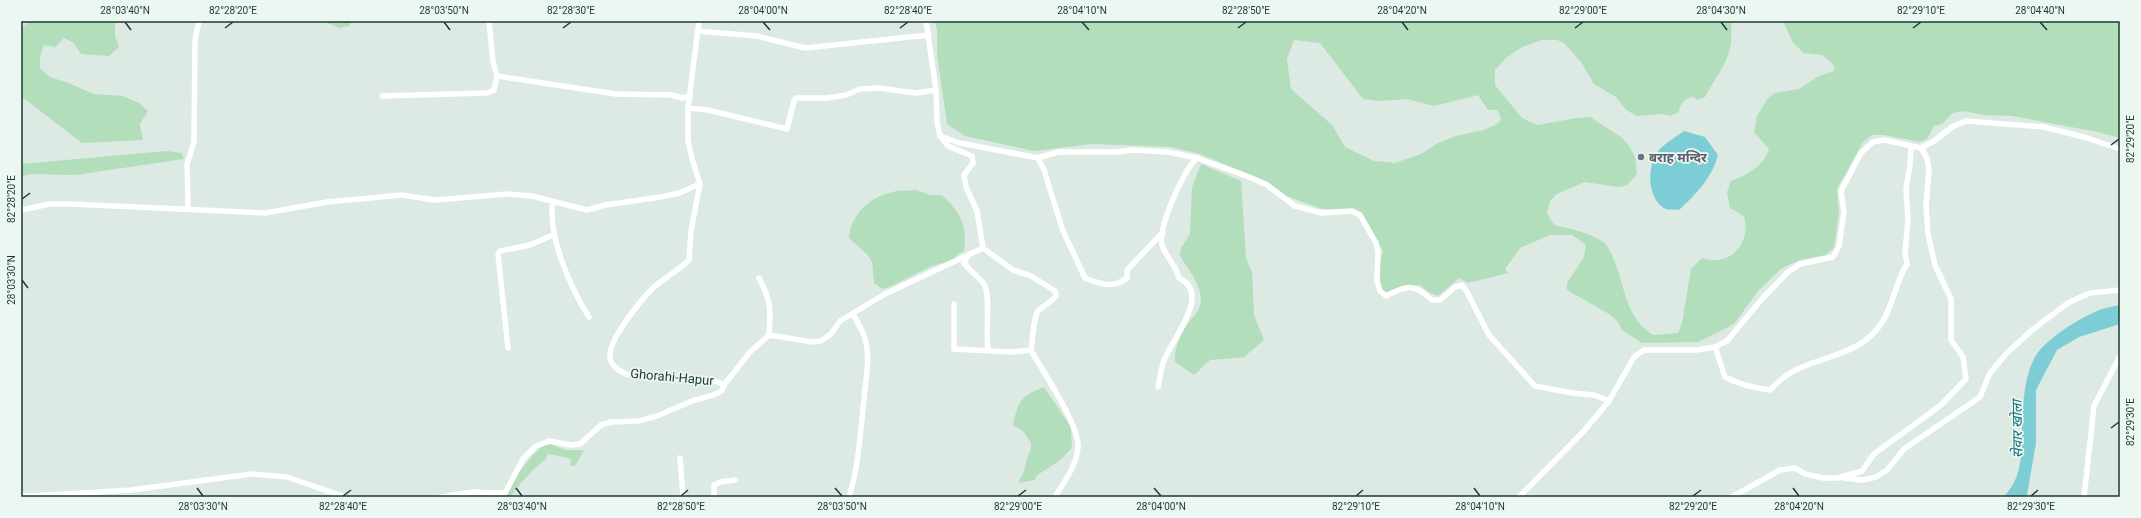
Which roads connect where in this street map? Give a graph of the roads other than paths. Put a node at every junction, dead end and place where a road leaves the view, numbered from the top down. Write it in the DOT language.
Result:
graph roads {
  1 [pos="199,21"];
  2 [pos="489,21"];
  3 [pos="699,21"];
  4 [pos="926,21"];
  5 [pos="696,31"];
  6 [pos="929,35"];
  7 [pos="497,76"];
  8 [pos="936,90"];
  9 [pos="382,96"];
  10 [pos="690,96"];
  11 [pos="688,108"];
  12 [pos="940,136"];
  13 [pos="1911,146"];
  14 [pos="1921,148"];
  15 [pos="2120,149"];
  16 [pos="1038,158"];
  17 [pos="1197,158"];
  18 [pos="700,184"];
  19 [pos="553,202"];
  20 [pos="188,208"];
  21 [pos="21,210"];
  22 [pos="1163,232"];
  23 [pos="554,235"];
  24 [pos="983,248"];
  25 [pos="968,256"];
  26 [pos="759,278"];
  27 [pos="2120,290"];
  28 [pos="954,304"];
  29 [pos="853,314"];
  30 [pos="589,317"];
  31 [pos="769,335"];
  32 [pos="1715,347"];
  33 [pos="508,348"];
  34 [pos="988,349"];
  35 [pos="1031,350"];
  36 [pos="2120,356"];
  37 [pos="724,385"];
  38 [pos="1158,387"];
  39 [pos="1609,401"];
  40 [pos="680,458"];
  41 [pos="1837,478"];
  42 [pos="735,480"];
  43 [pos="21,495"];
  44 [pos="504,495"];
  45 [pos="345,497"];
  46 [pos="442,497"];
  47 [pos="682,497"];
  48 [pos="714,497"];
  49 [pos="849,497"];
  50 [pos="1055,497"];
  51 [pos="1519,497"];
  52 [pos="1732,497"];
  53 [pos="2084,497"];
  1 -- 20 [label="street"];
  2 -- 7 [label="street"];
  3 -- 5 [label="street, Ghorahi-Hapur"];
  4 -- 6 [label="street"];
  5 -- 6 [label="street"];
  5 -- 10 [label="street, Ghorahi-Hapur"];
  6 -- 8 [label="street"];
  7 -- 9 [label="street"];
  7 -- 10 [label="street"];
  8 -- 11 [label="street"];
  8 -- 12 [label="street"];
  10 -- 11 [label="street, Ghorahi-Hapur"];
  11 -- 18 [label="street, Ghorahi-Hapur"];
  12 -- 16 [label="street"];
  12 -- 24 [label="street"];
  13 -- 14 [label="street"];
  13 -- 32 [label="street"];
  13 -- 32 [label="street"];
  14 -- 15 [label="street"];
  14 -- 41 [label="street"];
  16 -- 17 [label="street"];
  16 -- 22 [label="street"];
  17 -- 22 [label="street"];
  17 -- 39 [label="street"];
  18 -- 19 [label="street"];
  18 -- 37 [label="street, Ghorahi-Hapur"];
  19 -- 20 [label="street"];
  19 -- 23 [label="street"];
  20 -- 21 [label="street"];
  22 -- 38 [label="street"];
  23 -- 30 [label="street"];
  23 -- 33 [label="street"];
  24 -- 25 [label="street"];
  24 -- 35 [label="street"];
  25 -- 29 [label="street"];
  25 -- 34 [label="street"];
  26 -- 31 [label="street"];
  27 -- 41 [label="street"];
  28 -- 34 [label="street"];
  29 -- 31 [label="street"];
  29 -- 49 [label="street"];
  31 -- 37 [label="street"];
  32 -- 39 [label="street"];
  34 -- 35 [label="street"];
  35 -- 50 [label="street"];
  36 -- 53 [label="street"];
  37 -- 44 [label="street, Ghorahi-Hapur"];
  39 -- 51 [label="street"];
  40 -- 47 [label="street"];
  41 -- 52 [label="street"];
  42 -- 48 [label="street"];
  43 -- 45 [label="street"];
  44 -- 46 [label="street"];
}
